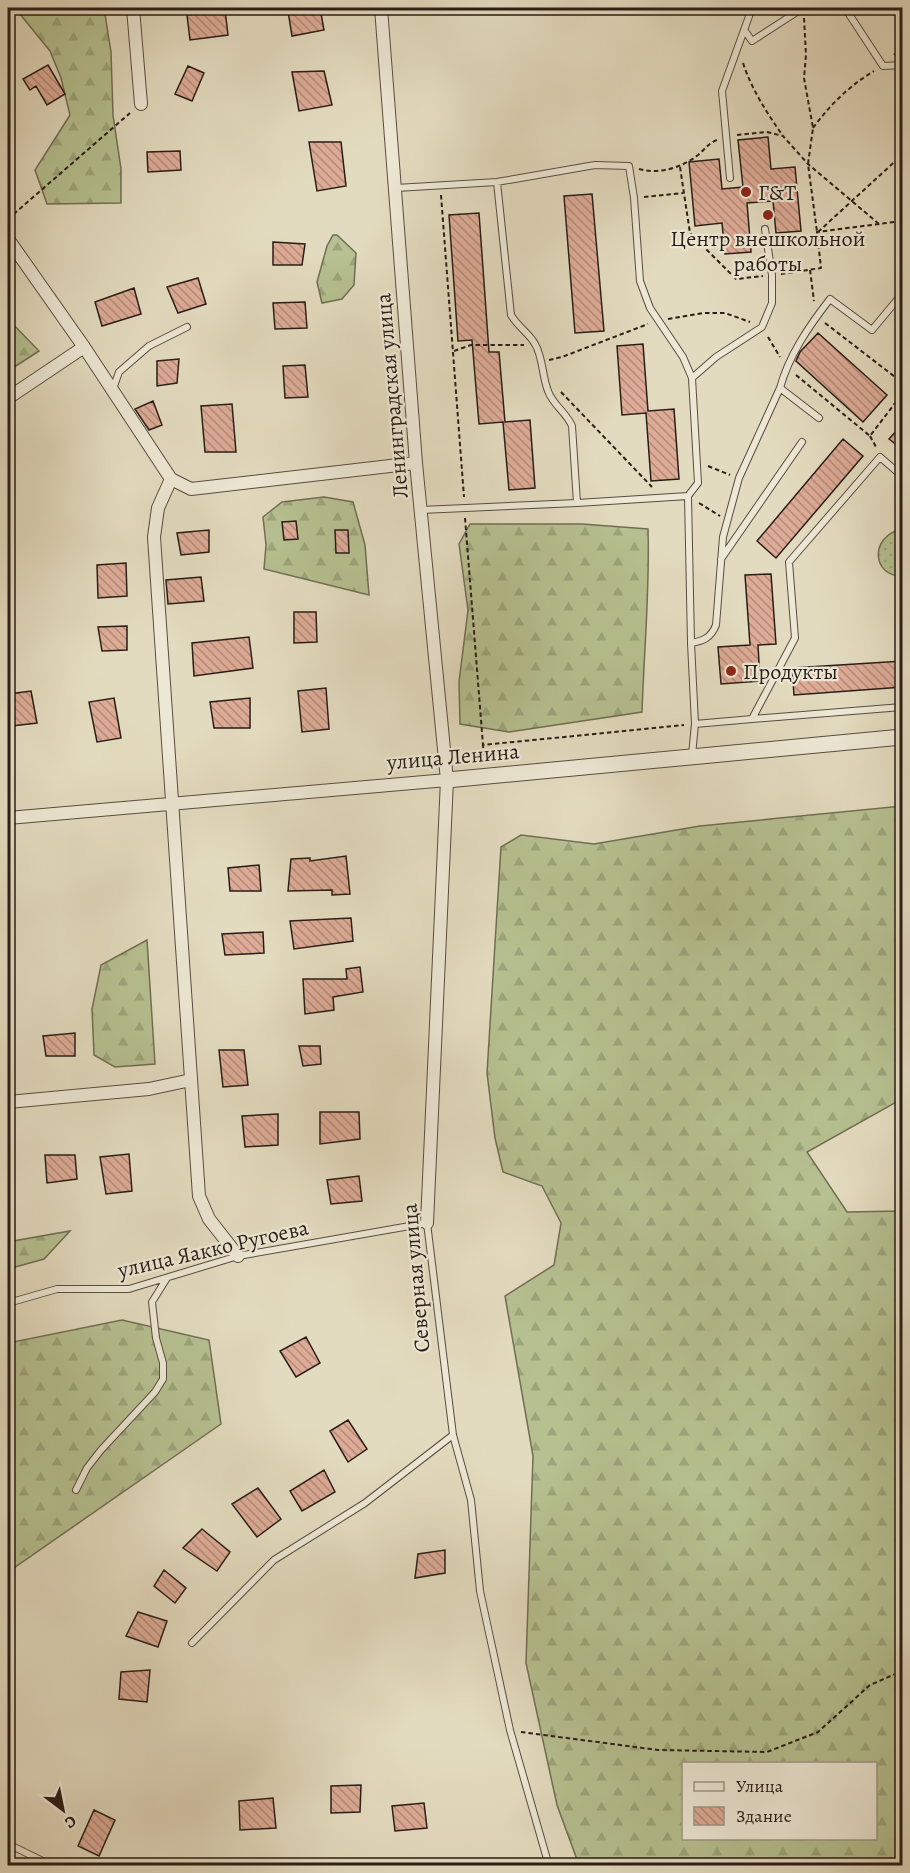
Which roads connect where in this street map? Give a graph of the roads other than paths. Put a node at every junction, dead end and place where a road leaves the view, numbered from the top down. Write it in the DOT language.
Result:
graph roads {
  1 [pos="133,8"];
  2 [pos="381,8"];
  3 [pos="752,8"];
  4 [pos="803,8"];
  5 [pos="845,8"];
  6 [pos="745,31"];
  7 [pos="903,65"];
  8 [pos="141,104"];
  9 [pos="730,178"];
  10 [pos="498,182"];
  11 [pos="396,188"];
  12 [pos="765,229"];
  13 [pos="8,239"];
  14 [pos="903,294"];
  15 [pos="187,327"];
  16 [pos="84,347"];
  17 [pos="693,378"];
  18 [pos="780,388"];
  19 [pos="112,389"];
  20 [pos="8,398"];
  21 [pos="819,418"];
  22 [pos="802,442"];
  23 [pos="416,463"];
  24 [pos="903,476"];
  25 [pos="171,479"];
  26 [pos="688,496"];
  27 [pos="577,504"];
  28 [pos="421,510"];
  29 [pos="721,559"];
  30 [pos="691,644"];
  31 [pos="903,707"];
  32 [pos="752,719"];
  33 [pos="695,724"];
  34 [pos="903,737"];
  35 [pos="692,756"];
  36 [pos="447,780"];
  37 [pos="172,805"];
  38 [pos="8,818"];
  39 [pos="191,1080"];
  40 [pos="8,1102"];
  41 [pos="427,1222"];
  42 [pos="238,1256"];
  43 [pos="167,1277"];
  44 [pos="8,1303"];
  45 [pos="453,1435"];
  46 [pos="76,1490"];
  47 [pos="192,1643"];
  48 [pos="8,1844"];
  49 [pos="53,1866"];
  50 [pos="549,1866"];
  1 -- 8 [label="street"];
  2 -- 11 [label="street, Ленинградская улица"];
  3 -- 6 [label="lane"];
  4 -- 6 [label="lane"];
  5 -- 7 [label="lane"];
  6 -- 9 [label="lane"];
  10 -- 11 [label="lane"];
  10 -- 17 [label="lane"];
  10 -- 27 [label="lane"];
  11 -- 23 [label="street, Ленинградская улица"];
  12 -- 17 [label="lane"];
  13 -- 16 [label="street"];
  14 -- 18 [label="lane"];
  15 -- 19 [label="lane"];
  16 -- 19 [label="street"];
  16 -- 20 [label="street"];
  17 -- 26 [label="lane"];
  18 -- 21 [label="lane"];
  18 -- 29 [label="lane"];
  19 -- 25 [label="street"];
  22 -- 29 [label="lane"];
  23 -- 25 [label="street"];
  23 -- 28 [label="street, Ленинградская улица"];
  24 -- 32 [label="lane"];
  25 -- 37 [label="street"];
  26 -- 27 [label="lane"];
  26 -- 30 [label="lane"];
  27 -- 28 [label="lane"];
  28 -- 36 [label="street, Ленинградская улица"];
  29 -- 30 [label="lane"];
  30 -- 33 [label="lane"];
  31 -- 32 [label="lane"];
  32 -- 33 [label="lane"];
  33 -- 35 [label="lane"];
  34 -- 35 [label="street, улица Ленина"];
  35 -- 36 [label="street, улица Ленина"];
  36 -- 37 [label="street, улица Ленина"];
  36 -- 41 [label="street, Северная улица"];
  37 -- 38 [label="street, улица Ленина"];
  37 -- 39 [label="street"];
  39 -- 40 [label="street"];
  39 -- 42 [label="street"];
  41 -- 42 [label="lane, улица Яакко Ругоева"];
  41 -- 45 [label="lane, Северная улица"];
  42 -- 43 [label="lane, улица Яакко Ругоева"];
  43 -- 44 [label="lane, улица Яакко Ругоева"];
  43 -- 46 [label="lane"];
  45 -- 47 [label="lane"];
  45 -- 50 [label="lane, Северная улица"];
  48 -- 49 [label="lane"];
}
